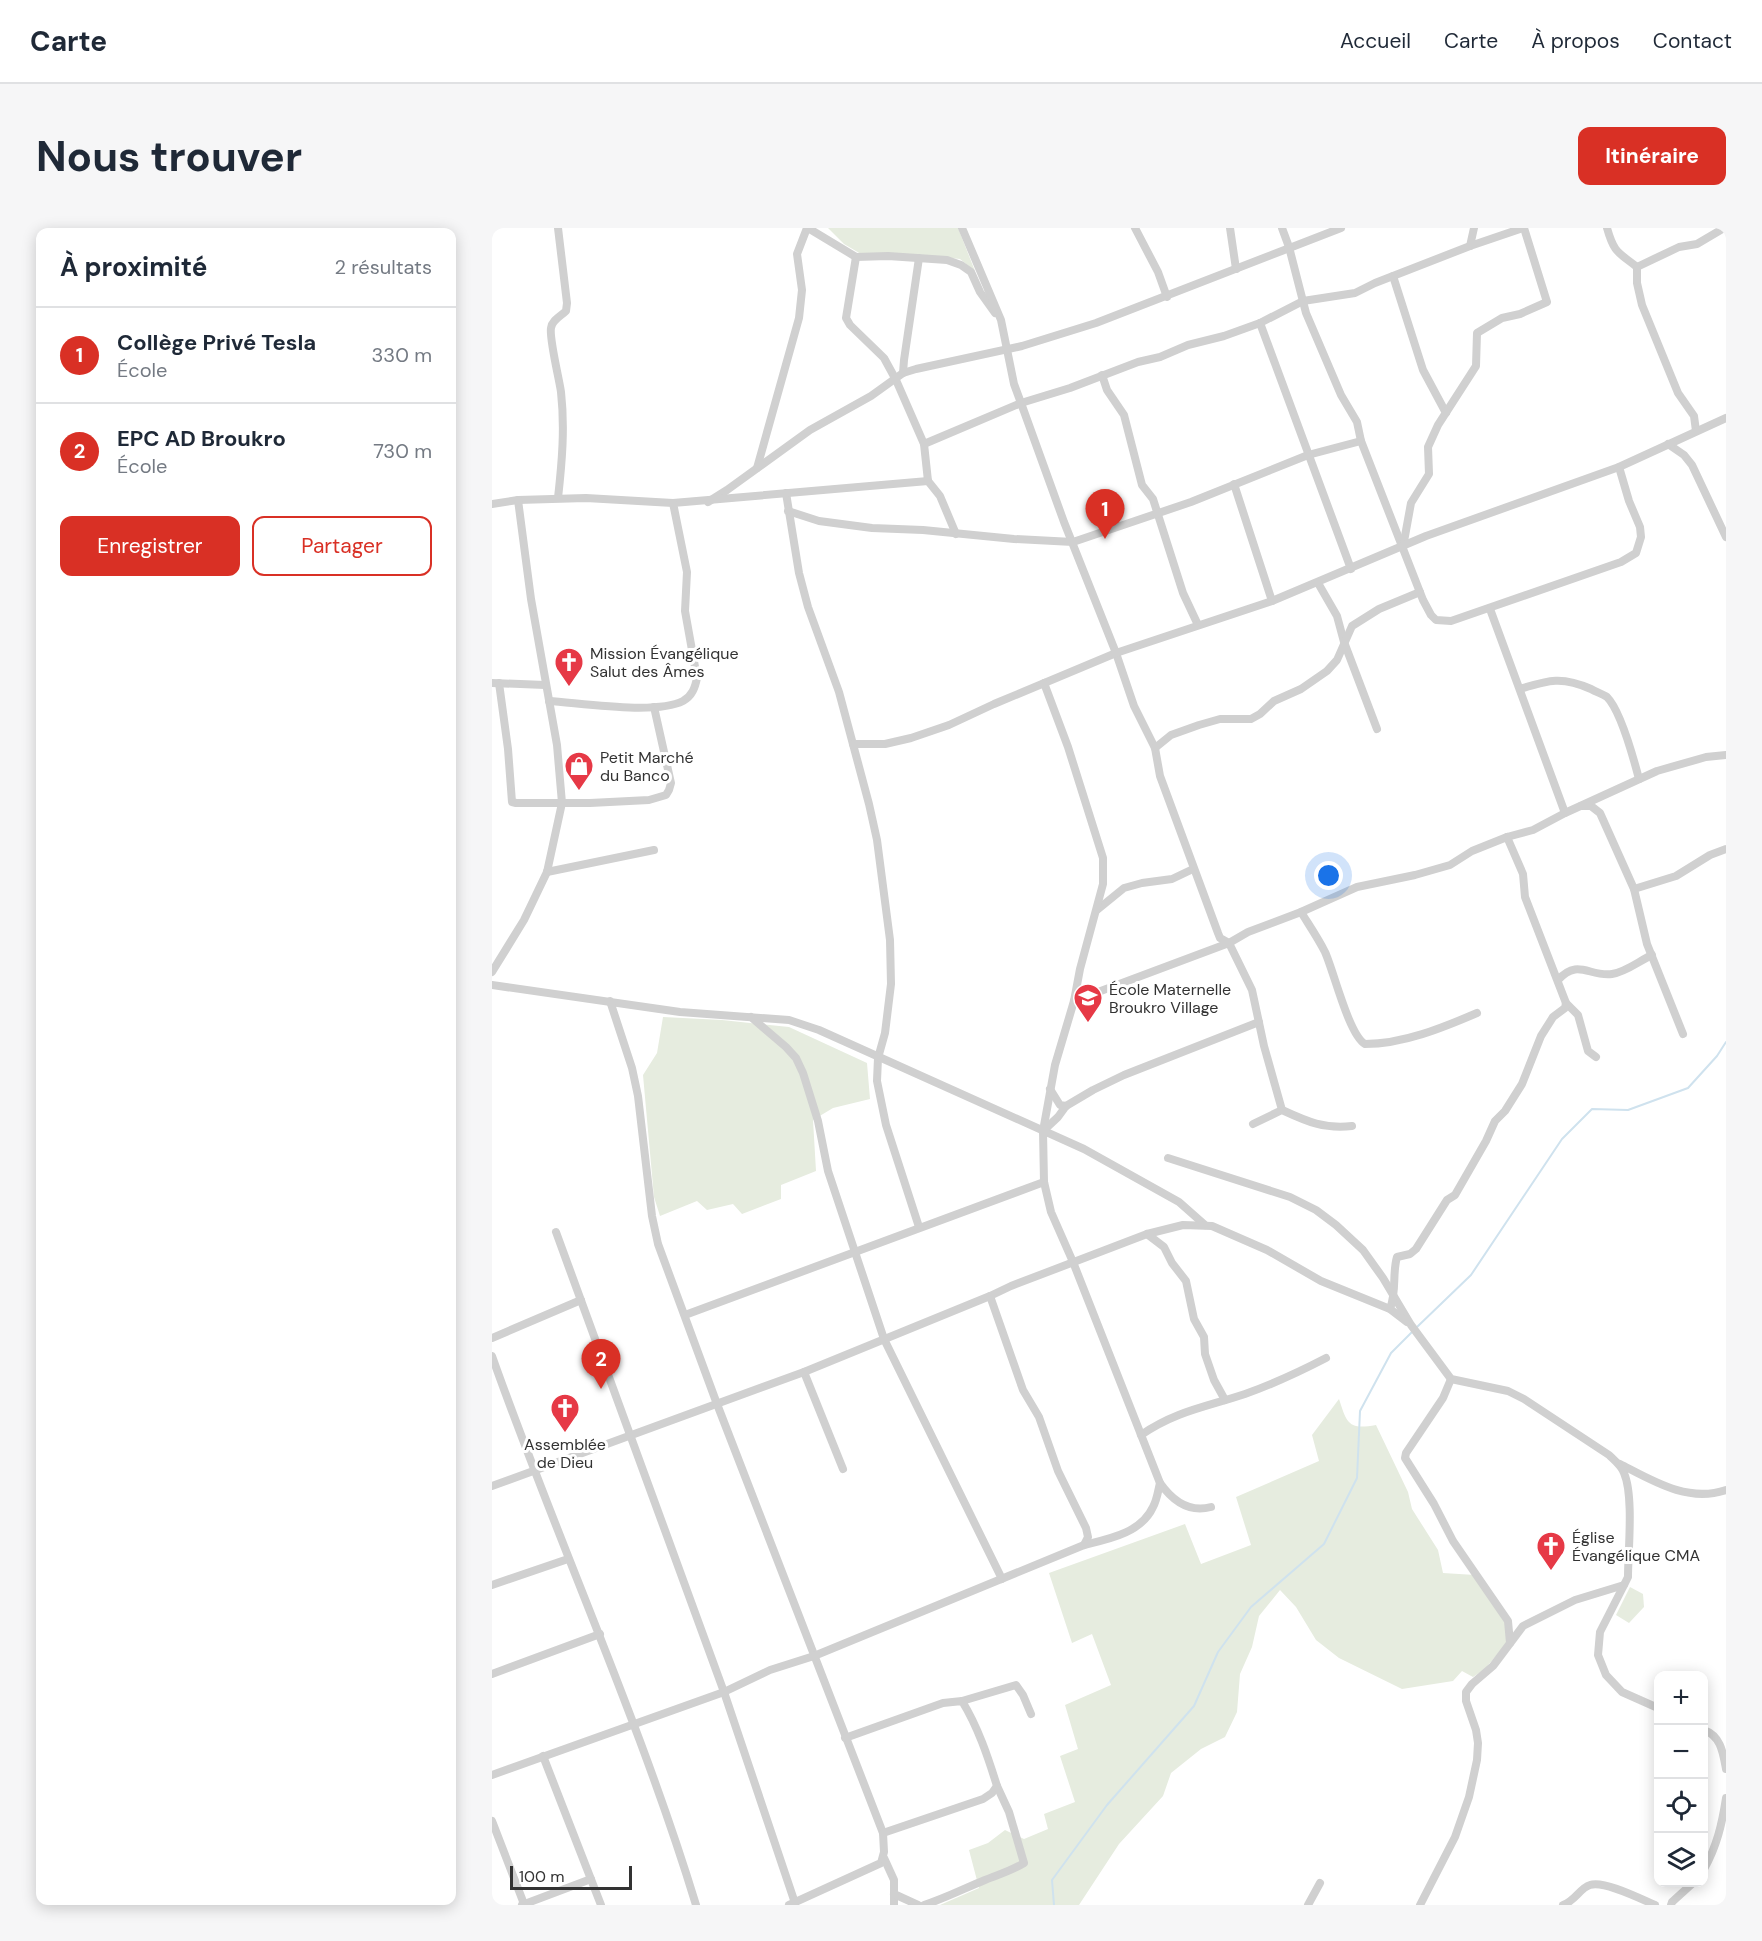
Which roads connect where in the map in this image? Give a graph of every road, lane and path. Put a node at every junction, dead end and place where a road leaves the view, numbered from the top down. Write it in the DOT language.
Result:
graph roads {
  1 [pos="558,228"];
  2 [pos="808,228"];
  3 [pos="962,228"];
  4 [pos="1135,228"];
  5 [pos="1230,228"];
  6 [pos="1282,228"];
  7 [pos="1341,228"];
  8 [pos="1524,228"];
  9 [pos="1607,228"];
  10 [pos="1724,228"];
  11 [pos="1473,229"];
  12 [pos="1470,246"];
  13 [pos="1289,247"];
  14 [pos="856,257"];
  15 [pos="919,258"];
  16 [pos="1637,267"];
  17 [pos="1236,269"];
  18 [pos="1393,276"];
  19 [pos="1167,297"];
  20 [pos="1303,301"];
  21 [pos="1001,320"];
  22 [pos="1260,323"];
  23 [pos="1007,350"];
  24 [pos="903,373"];
  25 [pos="1102,375"];
  26 [pos="896,380"];
  27 [pos="1021,403"];
  28 [pos="1446,413"];
  29 [pos="1726,418"];
  30 [pos="1696,430"];
  31 [pos="1361,441"];
  32 [pos="924,444"];
  33 [pos="1668,444"];
  34 [pos="1308,455"];
  35 [pos="1619,467"];
  36 [pos="757,468"];
  37 [pos="928,481"];
  38 [pos="1234,484"];
  39 [pos="786,493"];
  40 [pos="558,498"];
  41 [pos="518,500"];
  42 [pos="708,501"];
  43 [pos="673,503"];
  44 [pos="492,504"];
  45 [pos="788,511"];
  46 [pos="1156,513"];
  47 [pos="956,534"];
  48 [pos="1726,537"];
  49 [pos="1073,542"];
  50 [pos="1402,547"];
  51 [pos="1351,569"];
  52 [pos="1318,583"];
  53 [pos="1420,592"];
  54 [pos="1272,601"];
  55 [pos="1490,609"];
  56 [pos="1198,625"];
  57 [pos="1344,642"];
  58 [pos="1116,653"];
  59 [pos="496,683"];
  60 [pos="1044,683"];
  61 [pos="545,686"];
  62 [pos="1520,689"];
  63 [pos="549,701"];
  64 [pos="654,707"];
  65 [pos="1377,729"];
  66 [pos="853,744"];
  67 [pos="1155,748"];
  68 [pos="1726,754"];
  69 [pos="1639,779"];
  70 [pos="562,803"];
  71 [pos="1580,806"];
  72 [pos="1565,813"];
  73 [pos="1507,837"];
  74 [pos="1726,849"];
  75 [pos="654,850"];
  76 [pos="1193,869"];
  77 [pos="547,872"];
  78 [pos="1634,889"];
  79 [pos="1097,910"];
  80 [pos="1301,912"];
  81 [pos="1229,943"];
  82 [pos="1652,956"];
  83 [pos="492,972"];
  84 [pos="1558,980"];
  85 [pos="492,985"];
  86 [pos="610,1001"];
  87 [pos="1074,1001"];
  88 [pos="1566,1003"];
  89 [pos="1477,1013"];
  90 [pos="750,1017"];
  91 [pos="1259,1022"];
  92 [pos="1683,1034"];
  93 [pos="1596,1057"];
  94 [pos="878,1058"];
  95 [pos="1050,1089"];
  96 [pos="1066,1106"];
  97 [pos="1282,1110"];
  98 [pos="1253,1124"];
  99 [pos="1352,1126"];
  100 [pos="1043,1131"];
  101 [pos="1168,1158"];
  102 [pos="1044,1182"];
  103 [pos="1206,1226"];
  104 [pos="919,1227"];
  105 [pos="556,1232"];
  106 [pos="1147,1234"];
  107 [pos="856,1251"];
  108 [pos="1073,1262"];
  109 [pos="1395,1295"];
  110 [pos="990,1296"];
  111 [pos="581,1300"];
  112 [pos="1390,1309"];
  113 [pos="685,1315"];
  114 [pos="1411,1325"];
  115 [pos="492,1338"];
  116 [pos="884,1339"];
  117 [pos="492,1356"];
  118 [pos="1326,1358"];
  119 [pos="804,1372"];
  120 [pos="1451,1379"];
  121 [pos="1225,1400"];
  122 [pos="717,1404"];
  123 [pos="630,1435"];
  124 [pos="1141,1435"];
  125 [pos="1619,1464"];
  126 [pos="843,1468"];
  127 [pos="536,1470"];
  128 [pos="1160,1483"];
  129 [pos="492,1486"];
  130 [pos="1726,1490"];
  131 [pos="1211,1507"];
  132 [pos="1084,1545"];
  133 [pos="568,1559"];
  134 [pos="1002,1579"];
  135 [pos="492,1585"];
  136 [pos="1624,1585"];
  137 [pos="600,1634"];
  138 [pos="1510,1643"];
  139 [pos="814,1656"];
  140 [pos="492,1674"];
  141 [pos="724,1692"];
  142 [pos="962,1701"];
  143 [pos="1654,1706"];
  144 [pos="1031,1714"];
  145 [pos="633,1725"];
  146 [pos="1708,1733"];
  147 [pos="845,1738"];
  148 [pos="543,1756"];
  149 [pos="1726,1769"];
  150 [pos="492,1775"];
  151 [pos="997,1785"];
  152 [pos="1726,1798"];
  153 [pos="492,1821"];
  154 [pos="883,1833"];
  155 [pos="884,1858"];
  156 [pos="1708,1862"];
  157 [pos="591,1879"];
  158 [pos="1320,1883"];
  159 [pos="1688,1887"];
  160 [pos="894,1894"];
  161 [pos="792,1904"];
  162 [pos="523,1905"];
  163 [pos="601,1905"];
  164 [pos="696,1905"];
  165 [pos="894,1905"];
  166 [pos="918,1905"];
  167 [pos="924,1905"];
  168 [pos="1308,1905"];
  169 [pos="1420,1905"];
  170 [pos="1563,1905"];
  171 [pos="1655,1905"];
  172 [pos="1671,1905"];
  1 -- 40 [label="street"];
  2 -- 14 [label="street"];
  2 -- 36 [label="street"];
  3 -- 21 [label="street"];
  4 -- 19 [label="street"];
  5 -- 17 [label="street"];
  6 -- 13 [label="street"];
  7 -- 13 [label="street"];
  8 -- 12 [label="street"];
  8 -- 28 [label="street"];
  9 -- 16 [label="street"];
  10 -- 16 [label="street"];
  11 -- 12 [label="street"];
  12 -- 18 [label="street"];
  13 -- 17 [label="street"];
  13 -- 20 [label="street"];
  14 -- 15 [label="street"];
  14 -- 26 [label="street"];
  15 -- 21 [label="street"];
  15 -- 24 [label="street"];
  16 -- 30 [label="street"];
  17 -- 19 [label="street"];
  18 -- 20 [label="street"];
  18 -- 28 [label="street"];
  19 -- 23 [label="street"];
  20 -- 22 [label="street"];
  20 -- 31 [label="street"];
  21 -- 23 [label="street"];
  22 -- 25 [label="street"];
  22 -- 34 [label="street"];
  23 -- 24 [label="street"];
  23 -- 27 [label="street"];
  24 -- 26 [label="street"];
  25 -- 27 [label="street"];
  25 -- 46 [label="street"];
  26 -- 32 [label="street"];
  26 -- 36 [label="street"];
  27 -- 32 [label="street"];
  27 -- 49 [label="street"];
  28 -- 50 [label="street"];
  29 -- 30 [label="street"];
  30 -- 33 [label="street"];
  31 -- 34 [label="street"];
  31 -- 50 [label="street"];
  32 -- 37 [label="street"];
  33 -- 35 [label="street"];
  33 -- 48 [label="street"];
  34 -- 38 [label="street"];
  34 -- 51 [label="street"];
  35 -- 50 [label="street"];
  35 -- 55 [label="street"];
  36 -- 42 [label="street"];
  37 -- 39 [label="street"];
  37 -- 47 [label="street"];
  38 -- 46 [label="street"];
  38 -- 54 [label="street"];
  39 -- 42 [label="street"];
  39 -- 45 [label="street"];
  40 -- 41 [label="street"];
  40 -- 43 [label="street"];
  41 -- 44 [label="street"];
  41 -- 61 [label="street"];
  42 -- 43 [label="street"];
  43 -- 64 [label="street"];
  45 -- 47 [label="street"];
  45 -- 66 [label="street"];
  46 -- 49 [label="street"];
  46 -- 56 [label="street"];
  47 -- 49 [label="street"];
  49 -- 58 [label="street"];
  50 -- 51 [label="street"];
  50 -- 53 [label="street"];
  51 -- 52 [label="street"];
  52 -- 54 [label="street"];
  52 -- 57 [label="street"];
  53 -- 55 [label="street"];
  53 -- 57 [label="street"];
  54 -- 56 [label="street"];
  55 -- 62 [label="street"];
  56 -- 58 [label="street"];
  57 -- 65 [label="street"];
  57 -- 67 [label="street"];
  58 -- 60 [label="street"];
  58 -- 67 [label="street"];
  59 -- 61 [label="street"];
  59 -- 70 [label="street"];
  60 -- 66 [label="street"];
  60 -- 79 [label="street"];
  61 -- 63 [label="street"];
  62 -- 69 [label="street"];
  62 -- 72 [label="street"];
  63 -- 64 [label="street"];
  63 -- 70 [label="street"];
  64 -- 70 [label="street"];
  66 -- 94 [label="street"];
  67 -- 76 [label="street"];
  68 -- 69 [label="street"];
  69 -- 71 [label="street"];
  70 -- 77 [label="street"];
  71 -- 72 [label="street"];
  71 -- 78 [label="street"];
  72 -- 73 [label="street"];
  73 -- 80 [label="street"];
  73 -- 84 [label="street"];
  74 -- 78 [label="street"];
  75 -- 77 [label="street"];
  76 -- 79 [label="street"];
  76 -- 81 [label="street"];
  77 -- 83 [label="street"];
  78 -- 82 [label="street"];
  79 -- 87 [label="street"];
  80 -- 81 [label="street"];
  80 -- 89 [label="street"];
  81 -- 87 [label="street"];
  81 -- 91 [label="street"];
  82 -- 84 [label="street"];
  82 -- 92 [label="street"];
  84 -- 88 [label="street"];
  85 -- 86 [label="street"];
  86 -- 90 [label="street"];
  86 -- 113 [label="street"];
  87 -- 95 [label="street"];
  88 -- 93 [label="street"];
  88 -- 109 [label="street"];
  90 -- 94 [label="street"];
  90 -- 107 [label="street"];
  91 -- 96 [label="street"];
  91 -- 97 [label="street"];
  94 -- 100 [label="street"];
  94 -- 104 [label="street"];
  95 -- 96 [label="street"];
  95 -- 100 [label="street"];
  96 -- 100 [label="street"];
  97 -- 98 [label="street"];
  97 -- 99 [label="street"];
  100 -- 102 [label="street"];
  100 -- 103 [label="street"];
  101 -- 109 [label="street"];
  102 -- 104 [label="street"];
  102 -- 108 [label="street"];
  103 -- 106 [label="street"];
  103 -- 112 [label="street"];
  104 -- 107 [label="street"];
  105 -- 111 [label="street"];
  106 -- 108 [label="street"];
  106 -- 121 [label="street"];
  107 -- 113 [label="street"];
  107 -- 116 [label="street"];
  108 -- 110 [label="street"];
  108 -- 124 [label="street"];
  109 -- 112 [label="street"];
  109 -- 114 [label="street"];
  110 -- 116 [label="street"];
  110 -- 132 [label="street"];
  111 -- 115 [label="street"];
  111 -- 123 [label="street"];
  112 -- 114 [label="street"];
  113 -- 122 [label="street"];
  114 -- 120 [label="street"];
  116 -- 119 [label="street"];
  116 -- 134 [label="street"];
  117 -- 127 [label="street"];
  118 -- 121 [label="street"];
  119 -- 122 [label="street"];
  119 -- 126 [label="street"];
  120 -- 125 [label="street"];
  120 -- 138 [label="street"];
  121 -- 124 [label="street"];
  122 -- 123 [label="street"];
  122 -- 139 [label="street"];
  123 -- 127 [label="street"];
  123 -- 141 [label="street"];
  124 -- 128 [label="street"];
  125 -- 130 [label="street"];
  125 -- 136 [label="street"];
  127 -- 129 [label="street"];
  127 -- 133 [label="street"];
  128 -- 131 [label="street"];
  128 -- 132 [label="street"];
  132 -- 134 [label="street"];
  133 -- 135 [label="street"];
  133 -- 137 [label="street"];
  134 -- 139 [label="street"];
  136 -- 138 [label="street"];
  136 -- 143 [label="street"];
  137 -- 140 [label="street"];
  137 -- 145 [label="street"];
  138 -- 169 [label="street"];
  139 -- 141 [label="street"];
  139 -- 147 [label="street"];
  141 -- 145 [label="street"];
  141 -- 161 [label="street"];
  142 -- 144 [label="street"];
  142 -- 147 [label="street"];
  142 -- 151 [label="street"];
  145 -- 148 [label="street"];
  145 -- 164 [label="street"];
  146 -- 149 [label="street"];
  147 -- 154 [label="street"];
  148 -- 150 [label="street"];
  148 -- 157 [label="street"];
  151 -- 154 [label="street"];
  151 -- 167 [label="street"];
  152 -- 156 [label="street"];
  153 -- 162 [label="street"];
  154 -- 155 [label="street"];
  155 -- 160 [label="street"];
  155 -- 161 [label="street"];
  157 -- 162 [label="street"];
  157 -- 163 [label="street"];
  158 -- 168 [label="street"];
  159 -- 172 [label="street"];
  160 -- 165 [label="street"];
  160 -- 166 [label="street"];
  170 -- 171 [label="street"];
}
